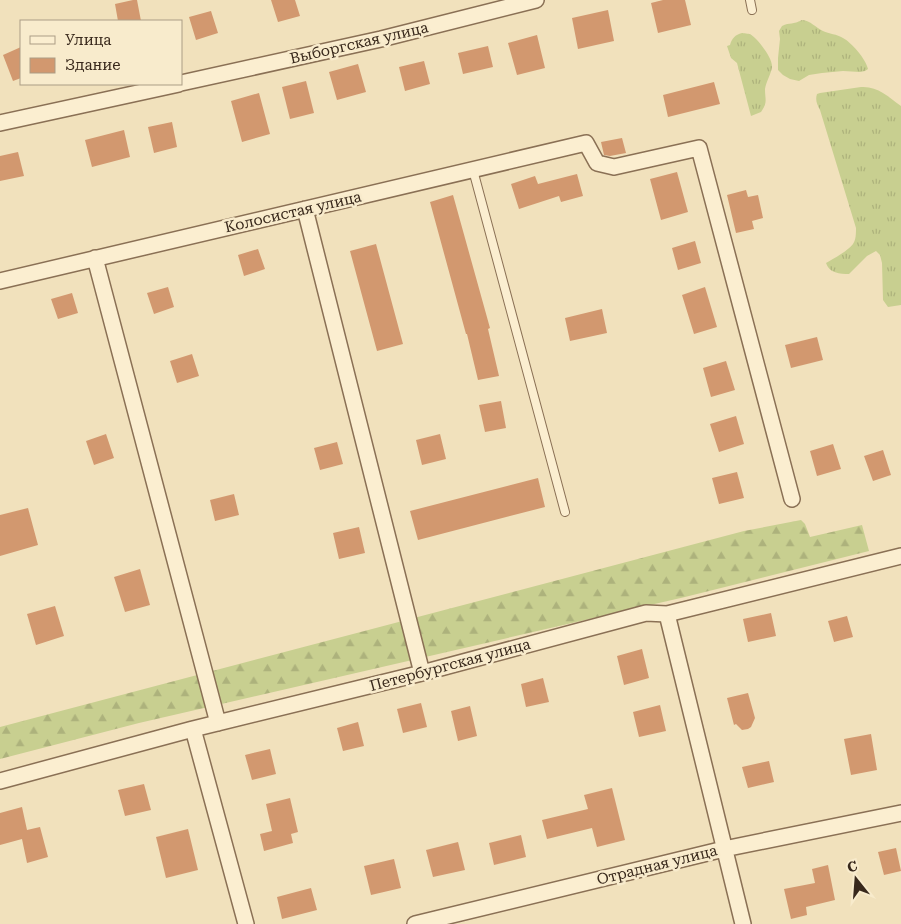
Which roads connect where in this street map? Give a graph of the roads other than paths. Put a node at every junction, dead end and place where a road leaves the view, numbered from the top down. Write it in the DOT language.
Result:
graph roads {
  1 [pos="536,0"];
  2 [pos="750,0"];
  3 [pos="752,10"];
  4 [pos="182,84"];
  5 [pos="176,85"];
  6 [pos="0,124"];
  7 [pos="473,170"];
  8 [pos="305,209"];
  9 [pos="95,258"];
  10 [pos="0,281"];
  11 [pos="792,499"];
  12 [pos="565,512"];
  13 [pos="901,556"];
  14 [pos="667,614"];
  15 [pos="422,673"];
  16 [pos="218,723"];
  17 [pos="193,729"];
  18 [pos="0,781"];
  19 [pos="901,813"];
  20 [pos="724,849"];
  21 [pos="246,924"];
  22 [pos="415,924"];
  23 [pos="743,924"];
  1 -- 4 [label="street, Выборгская улица"];
  2 -- 3 [label="lane"];
  5 -- 6 [label="street, Выборгская улица"];
  7 -- 8 [label="street, Колосистая улица"];
  7 -- 11 [label="street, Колосистая улица"];
  7 -- 12 [label="lane"];
  8 -- 9 [label="street, Колосистая улица"];
  8 -- 15 [label="street"];
  9 -- 10 [label="street, Колосистая улица"];
  9 -- 16 [label="street"];
  13 -- 14 [label="street, Петербургская улица"];
  14 -- 15 [label="street, Петербургская улица"];
  14 -- 20 [label="street"];
  15 -- 16 [label="street, Петербургская улица"];
  16 -- 17 [label="street, Петербургская улица"];
  17 -- 18 [label="street, Петербургская улица"];
  17 -- 21 [label="street"];
  19 -- 20 [label="street, Отрадная улица"];
  20 -- 22 [label="street, Отрадная улица"];
  20 -- 23 [label="street"];
}
